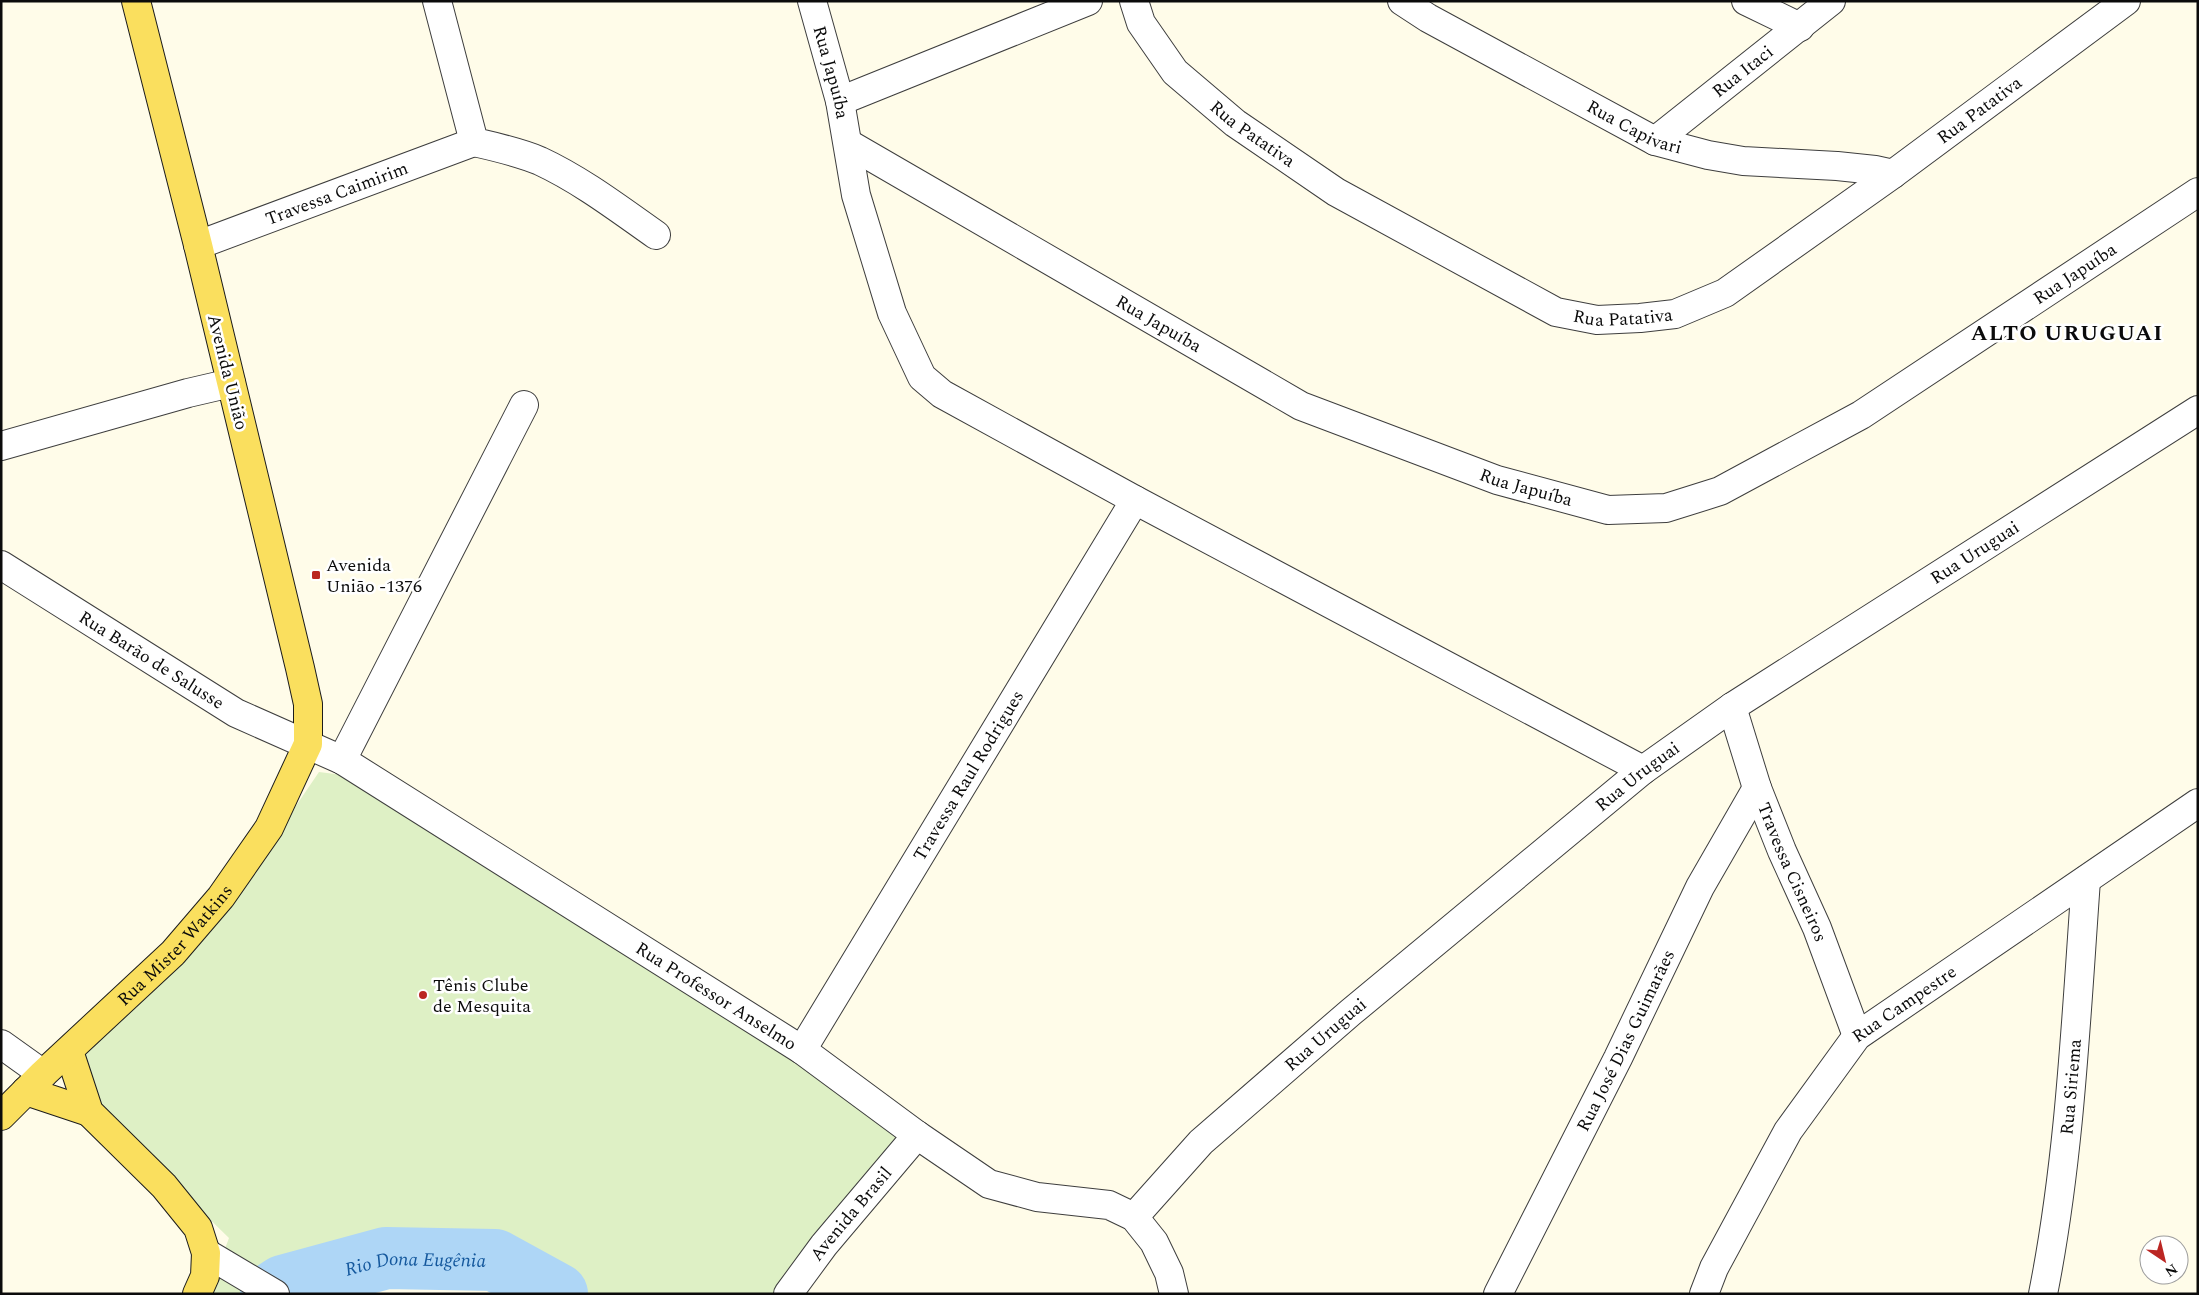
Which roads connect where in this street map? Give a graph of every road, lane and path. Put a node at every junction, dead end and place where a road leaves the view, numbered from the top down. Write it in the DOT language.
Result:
graph roads {
  1 [pos="136,1"];
  2 [pos="436,1"];
  3 [pos="812,1"];
  4 [pos="1088,1"];
  5 [pos="1134,1"];
  6 [pos="1402,1"];
  7 [pos="1746,1"];
  8 [pos="1831,1"];
  9 [pos="2126,1"];
  10 [pos="1800,27"];
  11 [pos="840,101"];
  12 [pos="1655,141"];
  13 [pos="474,142"];
  14 [pos="849,144"];
  15 [pos="1893,174"];
  16 [pos="2198,192"];
  17 [pos="656,235"];
  18 [pos="198,245"];
  19 [pos="231,384"];
  20 [pos="524,405"];
  21 [pos="2198,410"];
  22 [pos="1,446"];
  23 [pos="1135,500"];
  24 [pos="1,565"];
  25 [pos="1732,707"];
  26 [pos="308,744"];
  27 [pos="342,760"];
  28 [pos="1644,770"];
  29 [pos="1757,788"];
  30 [pos="2198,803"];
  31 [pos="2086,880"];
  32 [pos="1857,1036"];
  33 [pos="1,1044"];
  34 [pos="69,1050"];
  35 [pos="802,1050"];
  36 [pos="34,1083"];
  37 [pos="89,1112"];
  38 [pos="1,1116"];
  39 [pos="917,1135"];
  40 [pos="1134,1217"];
  41 [pos="206,1253"];
  42 [pos="265,1288"];
  43 [pos="197,1294"];
  44 [pos="788,1294"];
  45 [pos="1174,1294"];
  46 [pos="1498,1294"];
  47 [pos="1704,1294"];
  48 [pos="2043,1294"];
  1 -- 18 [label="main road, Avenida União"];
  2 -- 13 [label="street"];
  3 -- 11 [label="street, Rua Japuíba"];
  4 -- 11 [label="street"];
  5 -- 15 [label="street, Rua Patativa"];
  6 -- 12 [label="street, Rua Capivari"];
  7 -- 10 [label="street"];
  8 -- 10 [label="street, Rua Itaci"];
  9 -- 15 [label="street, Rua Patativa"];
  10 -- 12 [label="street, Rua Itaci"];
  11 -- 14 [label="street, Rua Japuíba"];
  12 -- 15 [label="street, Rua Capivari"];
  13 -- 17 [label="street"];
  13 -- 18 [label="street, Travessa Caimirim"];
  14 -- 16 [label="street, Rua Japuíba"];
  14 -- 23 [label="street, Rua Japuíba"];
  18 -- 19 [label="main road, Avenida União"];
  19 -- 22 [label="street"];
  19 -- 26 [label="main road, Avenida União"];
  20 -- 27 [label="street"];
  21 -- 25 [label="street, Rua Uruguai"];
  23 -- 28 [label="street, Rua Japuíba"];
  23 -- 35 [label="street, Travessa Raul Rodrigues"];
  24 -- 26 [label="street, Rua Barão de Salusse"];
  25 -- 28 [label="street, Rua Uruguai"];
  25 -- 29 [label="street, Travessa Cisneiros"];
  26 -- 27 [label="street, Rua Professor Anselmo"];
  26 -- 34 [label="main road, Rua Mister Watkins"];
  27 -- 35 [label="street, Rua Professor Anselmo"];
  28 -- 40 [label="street, Rua Uruguai"];
  29 -- 32 [label="street, Travessa Cisneiros"];
  29 -- 46 [label="street, Rua José Dias Guimarães"];
  30 -- 31 [label="street, Rua Campestre"];
  31 -- 32 [label="street, Rua Campestre"];
  31 -- 48 [label="street, Rua Siriema"];
  32 -- 47 [label="street, Rua Campestre"];
  33 -- 36 [label="street"];
  34 -- 36 [label="main road, Rua Mister Watkins"];
  34 -- 37 [label="main road"];
  35 -- 39 [label="street, Rua Professor Anselmo"];
  36 -- 37 [label="main road"];
  36 -- 38 [label="main road, Rua Mister Watkins"];
  37 -- 41 [label="main road"];
  39 -- 40 [label="street, Rua Professor Anselmo"];
  39 -- 44 [label="street, Avenida Brasil"];
  40 -- 45 [label="street"];
  41 -- 42 [label="street"];
  41 -- 43 [label="main road"];
}
